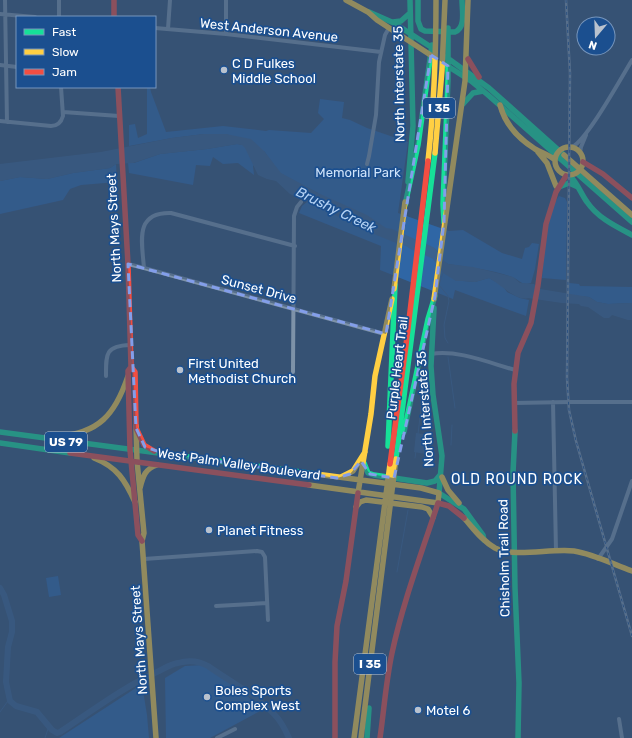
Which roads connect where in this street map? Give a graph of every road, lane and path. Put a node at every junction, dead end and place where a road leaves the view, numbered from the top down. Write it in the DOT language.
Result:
graph roads {
  1 [pos="5,0"];
  2 [pos="59,0"];
  3 [pos="114,0"];
  4 [pos="170,0"];
  5 [pos="226,0"];
  6 [pos="346,0"];
  7 [pos="410,0"];
  8 [pos="418,0"];
  9 [pos="436,0"];
  10 [pos="445,0"];
  11 [pos="462,0"];
  12 [pos="468,0"];
  13 [pos="368,12"];
  14 [pos="410,13"];
  15 [pos="2,14"];
  16 [pos="24,16"];
  17 [pos="59,16"];
  18 [pos="114,16"];
  19 [pos="393,22"];
  20 [pos="156,28"];
  21 [pos="389,28"];
  22 [pos="168,30"];
  23 [pos="226,34"];
  24 [pos="410,34"];
  25 [pos="435,34"];
  26 [pos="413,43"];
  27 [pos="381,52"];
  28 [pos="467,57"];
  29 [pos="632,60"];
  30 [pos="0,65"];
  31 [pos="6,66"];
  32 [pos="16,67"];
  33 [pos="466,71"];
  34 [pos="466,78"];
  35 [pos="61,88"];
  36 [pos="118,88"];
  37 [pos="489,88"];
  38 [pos="482,91"];
  39 [pos="500,105"];
  40 [pos="462,106"];
  41 [pos="63,112"];
  42 [pos="119,116"];
  43 [pos="0,121"];
  44 [pos="7,122"];
  45 [pos="531,129"];
  46 [pos="586,132"];
  47 [pos="572,147"];
  48 [pos="535,149"];
  49 [pos="580,153"];
  50 [pos="555,160"];
  51 [pos="583,162"];
  52 [pos="366,164"];
  53 [pos="595,170"];
  54 [pos="558,171"];
  55 [pos="568,176"];
  56 [pos="557,188"];
  57 [pos="579,188"];
  58 [pos="599,190"];
  59 [pos="632,198"];
  60 [pos="301,202"];
  61 [pos="405,206"];
  62 [pos="425,214"];
  63 [pos="632,215"];
  64 [pos="444,222"];
  65 [pos="632,222"];
  66 [pos="632,235"];
  67 [pos="295,246"];
  68 [pos="128,264"];
  69 [pos="144,268"];
  70 [pos="395,283"];
  71 [pos="435,294"];
  72 [pos="293,309"];
  73 [pos="386,334"];
  74 [pos="130,345"];
  75 [pos="430,354"];
  76 [pos="131,367"];
  77 [pos="515,370"];
  78 [pos="292,372"];
  79 [pos="106,376"];
  80 [pos="128,376"];
  81 [pos="553,402"];
  82 [pos="632,402"];
  83 [pos="514,403"];
  84 [pos="136,428"];
  85 [pos="1,432"];
  86 [pos="33,437"];
  87 [pos="0,443"];
  88 [pos="130,450"];
  89 [pos="137,451"];
  90 [pos="70,452"];
  91 [pos="365,452"];
  92 [pos="166,454"];
  93 [pos="131,460"];
  94 [pos="137,461"];
  95 [pos="363,462"];
  96 [pos="157,464"];
  97 [pos="241,464"];
  98 [pos="262,467"];
  99 [pos="392,467"];
  100 [pos="222,474"];
  101 [pos="441,475"];
  102 [pos="243,477"];
  103 [pos="337,478"];
  104 [pos="360,481"];
  105 [pos="632,481"];
  106 [pos="140,488"];
  107 [pos="358,492"];
  108 [pos="439,493"];
  109 [pos="135,502"];
  110 [pos="438,503"];
  111 [pos="355,508"];
  112 [pos="462,510"];
  113 [pos="386,514"];
  114 [pos="433,517"];
  115 [pos="142,541"];
  116 [pos="556,551"];
  117 [pos="515,552"];
  118 [pos="144,559"];
  119 [pos="598,559"];
  120 [pos="632,571"];
  121 [pos="380,591"];
  122 [pos="267,602"];
  123 [pos="216,606"];
  124 [pos="268,620"];
  125 [pos="368,621"];
  126 [pos="618,719"];
  127 [pos="235,729"];
  128 [pos="156,738"];
  129 [pos="217,738"];
  130 [pos="335,738"];
  131 [pos="350,738"];
  132 [pos="354,738"];
  133 [pos="361,738"];
  134 [pos="367,738"];
  135 [pos="380,738"];
  136 [pos="518,738"];
  137 [pos="622,738"];
  1 -- 15 [label="street"];
  2 -- 17 [label="street"];
  3 -- 18 [label="main road"];
  4 -- 22 [label="street"];
  5 -- 23 [label="street"];
  6 -- 13 [label="main road"];
  7 -- 14 [label="main road, North Interstate 35"];
  8 -- 11 [label="main road"];
  9 -- 25 [label="main road, Purple Heart Trail / I 35"];
  10 -- 62 [label="main road, Purple Heart Trail / I 35"];
  10 -- 64 [label="main road"];
  12 -- 28 [label="main road, North Interstate 35"];
  13 -- 19 [label="main road"];
  13 -- 21 [label="main road"];
  14 -- 19 [label="main road"];
  14 -- 24 [label="main road, North Interstate 35"];
  15 -- 16 [label="street"];
  15 -- 31 [label="street"];
  19 -- 24 [label="main road"];
  20 -- 22 [label="street, West Anderson Avenue"];
  21 -- 26 [label="main road"];
  21 -- 27 [label="street"];
  22 -- 23 [label="street, West Anderson Avenue"];
  23 -- 27 [label="street, West Anderson Avenue"];
  24 -- 26 [label="main road, North Interstate 35"];
  24 -- 33 [label="main road"];
  25 -- 61 [label="main road"];
  25 -- 62 [label="main road, Purple Heart Trail / I 35"];
  26 -- 34 [label="main road"];
  26 -- 61 [label="main road, North Interstate 35"];
  27 -- 52 [label="street"];
  28 -- 33 [label="main road, North Interstate 35"];
  28 -- 37 [label="main road"];
  29 -- 46 [label="street"];
  30 -- 31 [label="street"];
  31 -- 32 [label="street"];
  31 -- 44 [label="street"];
  33 -- 34 [label="main road, North Interstate 35"];
  33 -- 37 [label="main road"];
  34 -- 38 [label="main road"];
  34 -- 40 [label="main road, North Interstate 35"];
  35 -- 41 [label="street"];
  36 -- 42 [label="main road, North Mays Street"];
  37 -- 45 [label="main road"];
  38 -- 39 [label="main road"];
  38 -- 40 [label="main road"];
  39 -- 45 [label="main road"];
  39 -- 48 [label="main road"];
  40 -- 64 [label="main road, North Interstate 35"];
  41 -- 42 [label="street"];
  41 -- 44 [label="street"];
  42 -- 68 [label="main road, North Mays Street"];
  43 -- 44 [label="street"];
  45 -- 58 [label="main road"];
  46 -- 47 [label="street"];
  46 -- 49 [label="street"];
  47 -- 49 [label="main road"];
  47 -- 50 [label="main road"];
  48 -- 50 [label="main road"];
  48 -- 56 [label="main road"];
  49 -- 51 [label="main road"];
  50 -- 54 [label="main road"];
  51 -- 53 [label="main road"];
  51 -- 55 [label="main road"];
  53 -- 57 [label="main road"];
  53 -- 59 [label="main road"];
  54 -- 55 [label="main road"];
  54 -- 56 [label="main road, Chisholm Trail Road"];
  55 -- 56 [label="main road, Chisholm Trail Road"];
  55 -- 57 [label="main road"];
  56 -- 57 [label="main road"];
  56 -- 77 [label="main road, Chisholm Trail Road"];
  57 -- 66 [label="main road"];
  58 -- 63 [label="main road"];
  58 -- 65 [label="main road"];
  60 -- 67 [label="street"];
  61 -- 70 [label="main road, North Interstate 35"];
  62 -- 99 [label="main road, Purple Heart Trail / I 35"];
  62 -- 99 [label="main road, Purple Heart Trail / I 35"];
  64 -- 71 [label="main road, North Interstate 35"];
  67 -- 69 [label="street"];
  67 -- 72 [label="street"];
  68 -- 69 [label="street, Sunset Drive"];
  68 -- 74 [label="main road, North Mays Street"];
  69 -- 72 [label="street, Sunset Drive"];
  70 -- 73 [label="main road, North Interstate 35"];
  70 -- 99 [label="main road"];
  71 -- 75 [label="main road, North Interstate 35"];
  71 -- 99 [label="main road"];
  72 -- 73 [label="street, Sunset Drive"];
  72 -- 78 [label="street"];
  73 -- 91 [label="main road, North Interstate 35"];
  74 -- 76 [label="main road, North Mays Street"];
  74 -- 79 [label="street"];
  75 -- 77 [label="street"];
  75 -- 101 [label="main road, North Interstate 35"];
  76 -- 80 [label="main road, North Mays Street"];
  76 -- 84 [label="main road, North Mays Street"];
  77 -- 83 [label="main road, Chisholm Trail Road"];
  80 -- 86 [label="main road"];
  80 -- 88 [label="main road, North Mays Street"];
  81 -- 82 [label="street"];
  81 -- 83 [label="street"];
  81 -- 116 [label="street"];
  83 -- 117 [label="main road, Chisholm Trail Road"];
  84 -- 89 [label="main road, North Mays Street"];
  84 -- 92 [label="main road"];
  85 -- 86 [label="main road, West Palm Valley Boulevard / US 79"];
  86 -- 88 [label="main road, West Palm Valley Boulevard / US 79"];
  87 -- 90 [label="main road, US 79"];
  88 -- 89 [label="main road, West Palm Valley Boulevard / US 79"];
  88 -- 93 [label="main road, North Mays Street"];
  89 -- 92 [label="main road, West Palm Valley Boulevard / US 79"];
  89 -- 94 [label="main road, North Mays Street"];
  90 -- 93 [label="main road, West Palm Valley Boulevard / US 79"];
  90 -- 109 [label="main road"];
  91 -- 95 [label="main road, North Interstate 35"];
  91 -- 103 [label="main road"];
  92 -- 97 [label="main road, West Palm Valley Boulevard / US 79"];
  93 -- 94 [label="main road, West Palm Valley Boulevard / US 79"];
  93 -- 109 [label="main road, North Mays Street"];
  94 -- 96 [label="main road, West Palm Valley Boulevard / US 79"];
  94 -- 106 [label="main road, North Mays Street"];
  95 -- 101 [label="main road"];
  95 -- 104 [label="main road, North Interstate 35"];
  96 -- 100 [label="main road, West Palm Valley Boulevard / US 79"];
  96 -- 106 [label="main road"];
  97 -- 98 [label="main road, West Palm Valley Boulevard / US 79"];
  97 -- 100 [label="main road"];
  98 -- 102 [label="main road"];
  98 -- 103 [label="main road, West Palm Valley Boulevard / US 79"];
  99 -- 113 [label="main road, Purple Heart Trail / I 35"];
  100 -- 102 [label="main road, West Palm Valley Boulevard / US 79"];
  101 -- 108 [label="main road, North Interstate 35"];
  101 -- 112 [label="main road"];
  102 -- 107 [label="main road, West Palm Valley Boulevard / US 79"];
  103 -- 104 [label="main road, West Palm Valley Boulevard / US 79"];
  104 -- 107 [label="main road, North Interstate 35"];
  104 -- 108 [label="main road, West Palm Valley Boulevard / US 79"];
  105 -- 119 [label="street"];
  106 -- 115 [label="main road, North Mays Street"];
  107 -- 110 [label="main road, West Palm Valley Boulevard / US 79"];
  107 -- 111 [label="main road, North Interstate 35"];
  108 -- 110 [label="main road, North Interstate 35"];
  108 -- 112 [label="main road"];
  109 -- 115 [label="main road, North Mays Street"];
  110 -- 112 [label="main road"];
  110 -- 114 [label="main road, North Interstate 35"];
  111 -- 114 [label="main road"];
  111 -- 130 [label="main road, North Interstate 35"];
  112 -- 117 [label="main road"];
  113 -- 121 [label="main road, Purple Heart Trail / I 35"];
  113 -- 125 [label="main road, Purple Heart Trail / I 35"];
  114 -- 135 [label="main road, North Interstate 35"];
  115 -- 118 [label="main road, North Mays Street"];
  116 -- 117 [label="main road"];
  116 -- 119 [label="main road"];
  117 -- 136 [label="main road, Chisholm Trail Road"];
  118 -- 122 [label="street"];
  118 -- 128 [label="main road, North Mays Street"];
  119 -- 120 [label="main road"];
  121 -- 133 [label="main road, Purple Heart Trail / I 35"];
  121 -- 134 [label="main road"];
  122 -- 123 [label="street"];
  122 -- 124 [label="street"];
  125 -- 131 [label="main road"];
  125 -- 132 [label="main road, Purple Heart Trail / I 35"];
  126 -- 137 [label="street"];
  127 -- 129 [label="street"];
}
